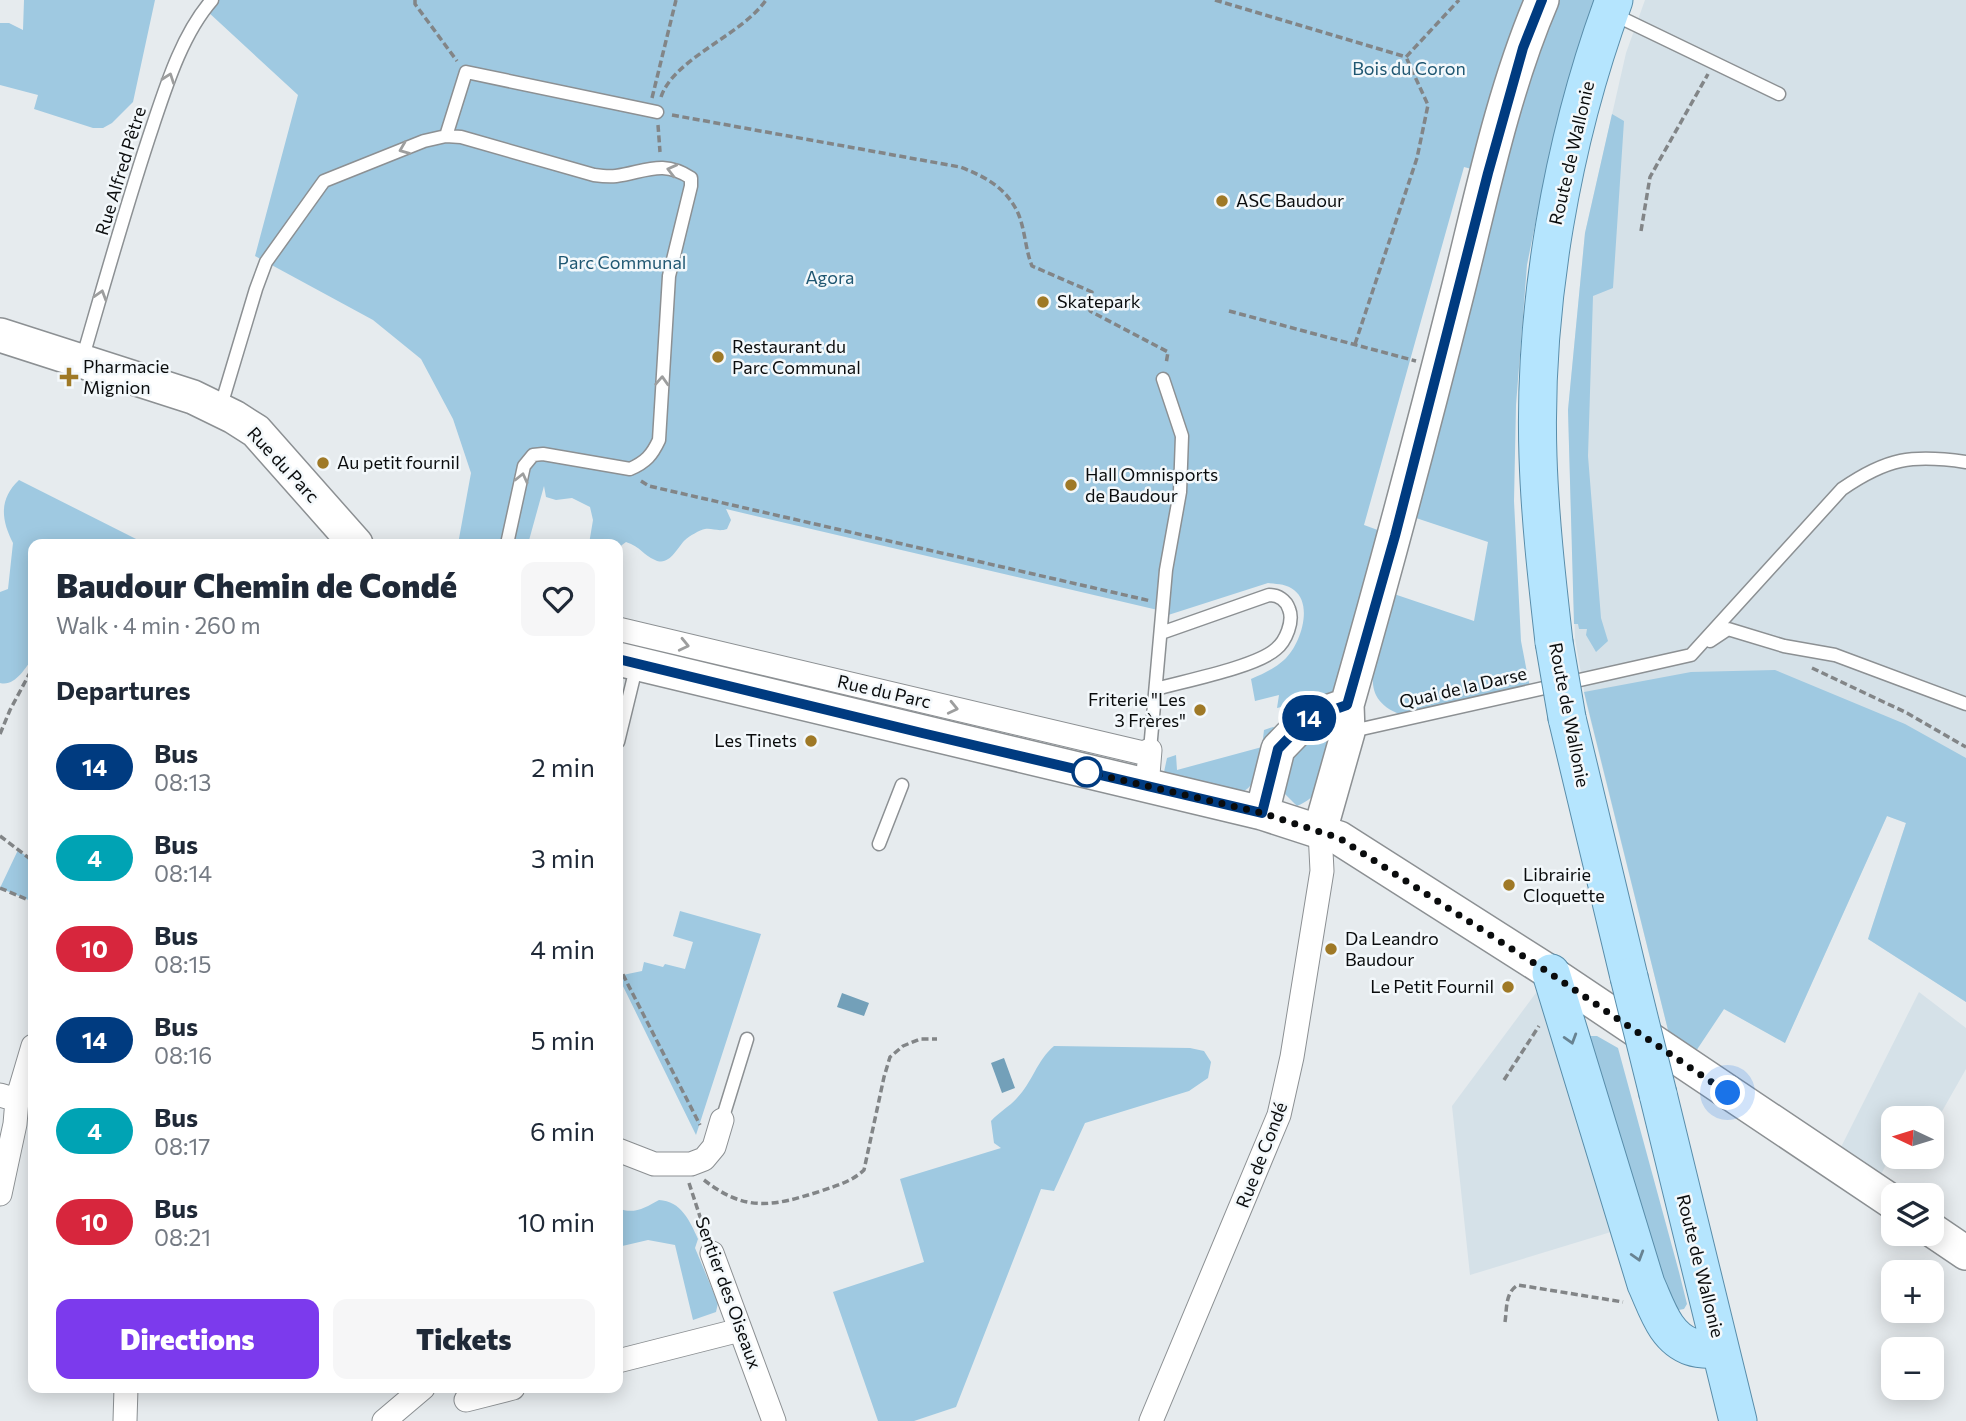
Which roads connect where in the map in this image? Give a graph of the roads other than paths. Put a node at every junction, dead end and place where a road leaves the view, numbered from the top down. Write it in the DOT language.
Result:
graph roads {
  1 [pos="212,0"];
  2 [pos="1542,0"];
  3 [pos="1612,6"];
  4 [pos="1779,94"];
  5 [pos="653,111"];
  6 [pos="446,136"];
  7 [pos="0,335"];
  8 [pos="82,360"];
  9 [pos="1163,379"];
  10 [pos="220,409"];
  11 [pos="1966,462"];
  12 [pos="352,539"];
  13 [pos="508,539"];
  14 [pos="623,631"];
  15 [pos="1161,633"];
  16 [pos="1690,655"];
  17 [pos="628,661"];
  18 [pos="743,674"];
  19 [pos="1156,690"];
  20 [pos="623,702"];
  21 [pos="1966,704"];
  22 [pos="1347,719"];
  23 [pos="1150,750"];
  24 [pos="902,785"];
  25 [pos="1147,787"];
  26 [pos="1262,813"];
  27 [pos="1321,831"];
  28 [pos="879,844"];
  29 [pos="1556,988"];
  30 [pos="747,1039"];
  31 [pos="28,1056"];
  32 [pos="8,1097"];
  33 [pos="722,1120"];
  34 [pos="623,1152"];
  35 [pos="0,1194"];
  36 [pos="1881,1195"];
  37 [pos="1944,1238"];
  38 [pos="712,1253"];
  39 [pos="1966,1253"];
  40 [pos="740,1330"];
  41 [pos="1720,1350"];
  42 [pos="623,1360"];
  43 [pos="126,1393"];
  44 [pos="417,1393"];
  45 [pos="497,1393"];
  46 [pos="466,1403"];
  47 [pos="125,1421"];
  48 [pos="384,1421"];
  49 [pos="774,1421"];
  50 [pos="1151,1421"];
  51 [pos="1738,1421"];
  8 -- 1 [label="lane, Rue Alfred Pêtre, one-way"];
  2 -- 22 [label="street"];
  3 -- 4 [label="lane"];
  3 -- 41 [label="main road, Route de Wallonie, bridge"];
  5 -- 6 [label="lane"];
  6 -- 10 [label="lane, one-way"];
  13 -- 6 [label="lane, one-way"];
  7 -- 8 [label="street, Rue du Parc"];
  8 -- 10 [label="street, Rue du Parc"];
  9 -- 15 [label="lane"];
  10 -- 12 [label="street, Rue du Parc"];
  11 -- 16 [label="lane"];
  14 -- 18 [label="street, Rue du Parc, one-way"];
  15 -- 19 [label="lane"];
  15 -- 19 [label="lane"];
  16 -- 21 [label="lane"];
  16 -- 22 [label="lane, Quai de la Darse"];
  17 -- 18 [label="street, Rue du Parc"];
  17 -- 20 [label="lane"];
  18 -- 23 [label="street, Rue du Parc, one-way"];
  18 -- 25 [label="street, Rue du Parc"];
  19 -- 23 [label="lane"];
  22 -- 26 [label="street"];
  22 -- 27 [label="street"];
  23 -- 25 [label="street"];
  24 -- 28 [label="lane"];
  25 -- 26 [label="street, Rue du Parc"];
  26 -- 27 [label="street, Rue du Parc"];
  27 -- 29 [label="street, Rue du Parc"];
  27 -- 50 [label="street, Rue de Condé"];
  29 -- 36 [label="street, Rue du Parc"];
  29 -- 41 [label="main road, one-way"];
  30 -- 33 [label="lane"];
  31 -- 32 [label="street"];
  32 -- 35 [label="street"];
  33 -- 34 [label="street"];
  37 -- 39 [label="street"];
  38 -- 40 [label="street, Sentier des Oiseaux"];
  40 -- 42 [label="street"];
  40 -- 49 [label="street, Sentier des Oiseaux"];
  41 -- 51 [label="main road, Route de Wallonie"];
  43 -- 47 [label="street"];
  44 -- 48 [label="street"];
  45 -- 46 [label="street"];
}
